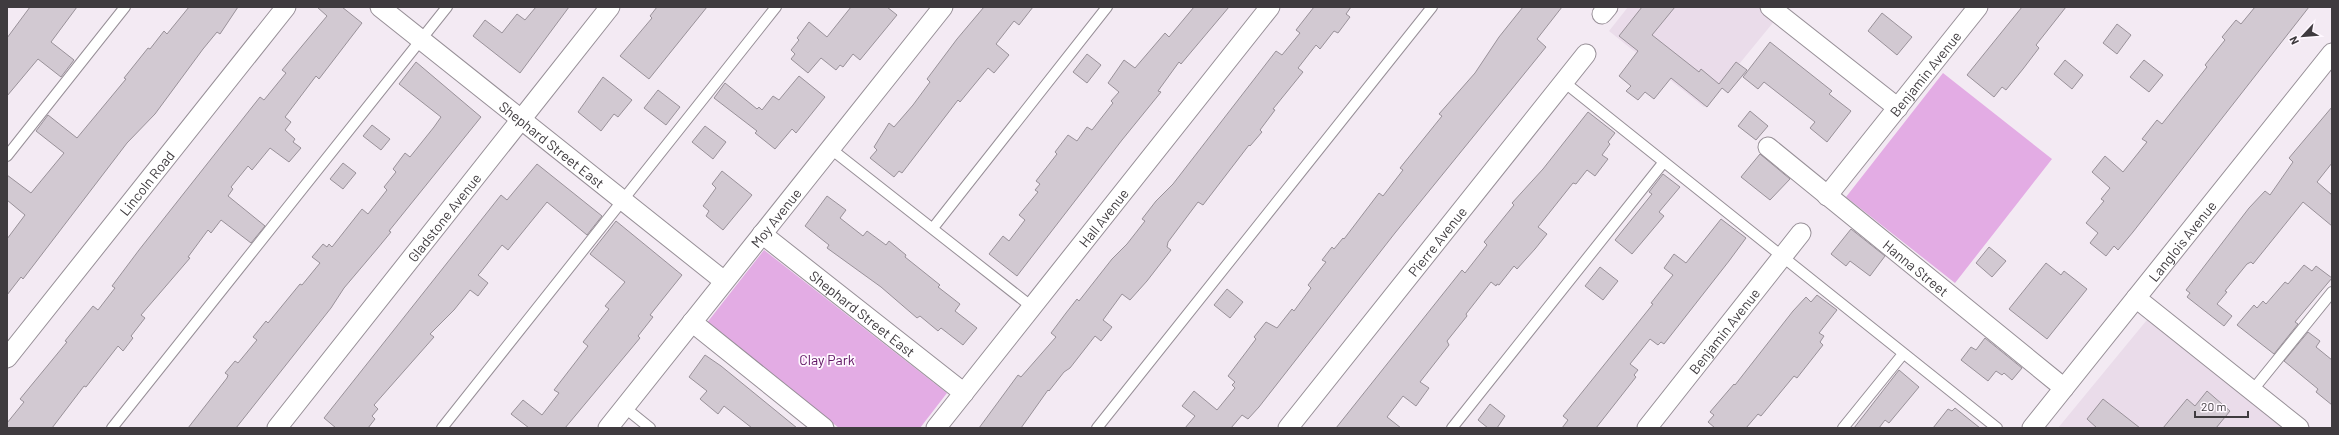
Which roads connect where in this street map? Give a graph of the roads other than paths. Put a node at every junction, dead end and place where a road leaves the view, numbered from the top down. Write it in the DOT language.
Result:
graph roads {
  1 [pos="125,7"];
  2 [pos="286,7"];
  3 [pos="380,7"];
  4 [pos="447,7"];
  5 [pos="610,7"];
  6 [pos="776,7"];
  7 [pos="943,7"];
  8 [pos="1107,7"];
  9 [pos="1270,7"];
  10 [pos="1432,7"];
  11 [pos="1978,7"];
  12 [pos="1779,10"];
  13 [pos="421,39"];
  14 [pos="2332,53"];
  15 [pos="1586,54"];
  16 [pos="1564,82"];
  17 [pos="1898,108"];
  18 [pos="521,119"];
  19 [pos="1768,147"];
  20 [pos="831,149"];
  21 [pos="7,156"];
  22 [pos="1664,162"];
  23 [pos="1827,196"];
  24 [pos="623,200"];
  25 [pos="933,228"];
  26 [pos="1801,233"];
  27 [pos="762,234"];
  28 [pos="1782,258"];
  29 [pos="724,281"];
  30 [pos="2136,298"];
  31 [pos="2330,298"];
  32 [pos="1032,307"];
  33 [pos="692,322"];
  34 [pos="1903,354"];
  35 [pos="7,358"];
  36 [pos="2064,388"];
  37 [pos="2252,391"];
  38 [pos="964,393"];
  39 [pos="624,407"];
  40 [pos="112,428"];
  41 [pos="277,428"];
  42 [pos="442,428"];
  43 [pos="608,428"];
  44 [pos="650,428"];
  45 [pos="824,428"];
  46 [pos="936,428"];
  47 [pos="1097,428"];
  48 [pos="1288,428"];
  49 [pos="1452,428"];
  50 [pos="1647,428"];
  51 [pos="1843,428"];
  52 [pos="1997,428"];
  53 [pos="2032,428"];
  54 [pos="2299,428"];
  1 -- 21 [label="lane"];
  2 -- 35 [label="street, Lincoln Road"];
  3 -- 13 [label="street, Shephard Street East"];
  4 -- 13 [label="lane"];
  5 -- 18 [label="street, Gladstone Avenue"];
  6 -- 24 [label="lane"];
  7 -- 20 [label="street, Moy Avenue"];
  8 -- 25 [label="lane"];
  9 -- 32 [label="street, Hall Avenue"];
  10 -- 47 [label="lane"];
  11 -- 17 [label="street, Benjamin Avenue"];
  12 -- 17 [label="street"];
  13 -- 18 [label="street, Shephard Street East"];
  13 -- 40 [label="lane"];
  14 -- 30 [label="street, Langlois Avenue"];
  15 -- 16 [label="street, Pierre Avenue"];
  16 -- 22 [label="lane"];
  16 -- 48 [label="street, Pierre Avenue"];
  17 -- 23 [label="street, Benjamin Avenue"];
  18 -- 24 [label="street, Shephard Street East"];
  18 -- 41 [label="street, Gladstone Avenue"];
  19 -- 23 [label="street, Hanna Street"];
  20 -- 25 [label="lane"];
  20 -- 27 [label="street, Moy Avenue"];
  22 -- 28 [label="lane"];
  22 -- 49 [label="lane"];
  23 -- 36 [label="street, Hanna Street"];
  24 -- 29 [label="street, Shephard Street East"];
  24 -- 42 [label="lane"];
  25 -- 32 [label="lane"];
  26 -- 28 [label="street, Benjamin Avenue"];
  27 -- 29 [label="street, Moy Avenue"];
  27 -- 38 [label="street, Shephard Street East"];
  28 -- 34 [label="lane"];
  28 -- 50 [label="street, Benjamin Avenue"];
  29 -- 33 [label="street, Moy Avenue"];
  30 -- 36 [label="street, Langlois Avenue"];
  30 -- 37 [label="street"];
  31 -- 37 [label="lane"];
  32 -- 38 [label="street, Hall Avenue"];
  33 -- 39 [label="street, Moy Avenue"];
  33 -- 45 [label="street"];
  34 -- 51 [label="lane"];
  34 -- 52 [label="lane"];
  36 -- 53 [label="street, Langlois Avenue"];
  37 -- 54 [label="street"];
  38 -- 46 [label="street, Hall Avenue"];
  39 -- 43 [label="street, Moy Avenue"];
  39 -- 44 [label="lane"];
}
